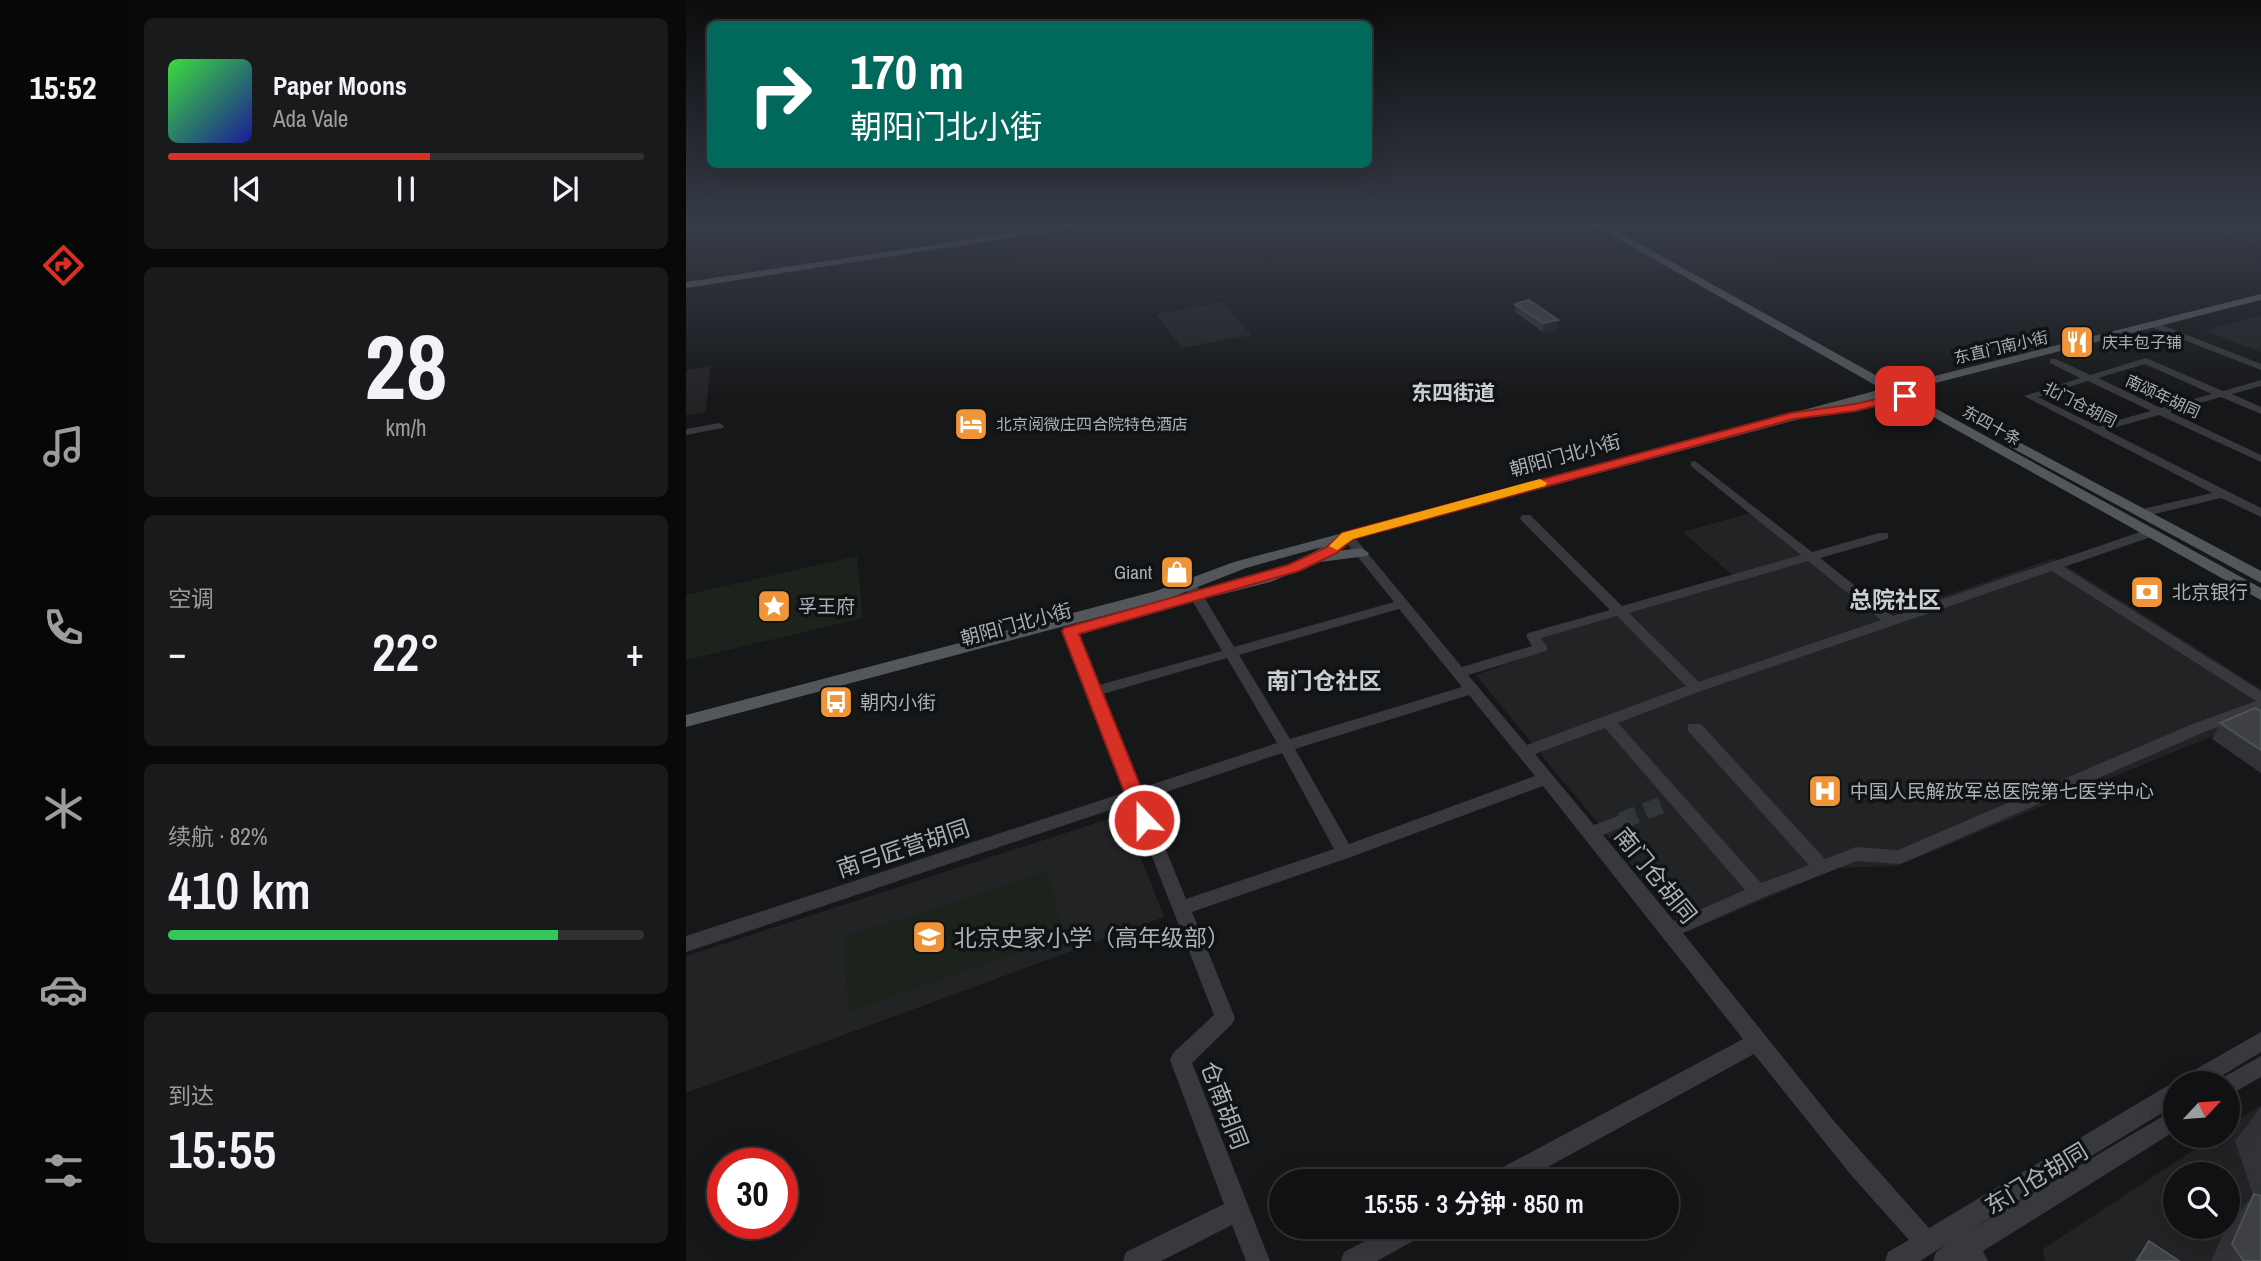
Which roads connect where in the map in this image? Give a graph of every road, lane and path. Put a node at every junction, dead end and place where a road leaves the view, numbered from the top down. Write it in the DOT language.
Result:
graph roads {
  1 [pos="1704,283"];
  2 [pos="1712,283"];
  3 [pos="2261,297"];
  4 [pos="2261,304"];
  5 [pos="2160,327"];
  6 [pos="2053,361"];
  7 [pos="2261,367"];
  8 [pos="2090,379"];
  9 [pos="2261,383"];
  10 [pos="1903,390"];
  11 [pos="1924,393"];
  12 [pos="2223,395"];
  13 [pos="2261,411"];
  14 [pos="2159,412"];
  15 [pos="719,426"];
  16 [pos="2095,430"];
  17 [pos="686,432"];
  18 [pos="2261,459"];
  19 [pos="1695,464"];
  20 [pos="2222,494"];
  21 [pos="2142,513"];
  22 [pos="2261,513"];
  23 [pos="1526,518"];
  24 [pos="2150,533"];
  25 [pos="1348,536"];
  26 [pos="1883,536"];
  27 [pos="1361,553"];
  28 [pos="1810,556"];
  29 [pos="1316,559"];
  30 [pos="2054,566"];
  31 [pos="2261,578"];
  32 [pos="1194,590"];
  33 [pos="2261,595"];
  34 [pos="1403,604"];
  35 [pos="1620,610"];
  36 [pos="1890,621"];
  37 [pos="1070,631"];
  38 [pos="1231,653"];
  39 [pos="1458,673"];
  40 [pos="1696,688"];
  41 [pos="1471,689"];
  42 [pos="1095,691"];
  43 [pos="2261,698"];
  44 [pos="2261,705"];
  45 [pos="1608,720"];
  46 [pos="686,721"];
  47 [pos="1695,728"];
  48 [pos="686,732"];
  49 [pos="1286,746"];
  50 [pos="1524,752"];
  51 [pos="1547,778"];
  52 [pos="1135,798"];
  53 [pos="1621,821"];
  54 [pos="1591,833"];
  55 [pos="1345,852"];
  56 [pos="1822,867"];
  57 [pos="1758,892"];
  58 [pos="1181,908"];
  59 [pos="1670,931"];
  60 [pos="686,944"];
  61 [pos="2261,1041"];
  62 [pos="1756,1042"];
  63 [pos="2261,1065"];
  64 [pos="2212,1071"];
  65 [pos="2240,1078"];
  66 [pos="2163,1100"];
  67 [pos="2163,1127"];
  68 [pos="1522,1169"];
  69 [pos="1238,1210"];
  70 [pos="1950,1230"];
  71 [pos="1394,1239"];
  72 [pos="1927,1243"];
  73 [pos="1962,1257"];
  74 [pos="1135,1261"];
  75 [pos="1258,1261"];
  76 [pos="1353,1261"];
  77 [pos="1897,1261"];
  1 -- 10 [label="main road, 东四十条"];
  2 -- 10 [label="main road, 东四十条"];
  3 -- 5 [label="main road, 东直门南小街"];
  4 -- 5 [label="main road, 东直门南小街"];
  5 -- 6 [label="main road, 东直门南小街"];
  5 -- 7 [label="street"];
  5 -- 10 [label="main road, 东直门南小街"];
  6 -- 8 [label="street, 南颂年胡同"];
  6 -- 11 [label="main road, 东直门南小街"];
  8 -- 12 [label="street, 北门仓胡同"];
  8 -- 14 [label="street, 南颂年胡同"];
  8 -- 16 [label="street, 北门仓胡同"];
  9 -- 12 [label="street"];
  10 -- 11 [label="main road, 东直门南小街"];
  10 -- 24 [label="main road, 东四十条"];
  10 -- 25 [label="main road, 朝阳门北小街"];
  11 -- 21 [label="main road, 东四十条"];
  12 -- 13 [label="street, 北门仓胡同"];
  12 -- 14 [label="street"];
  14 -- 16 [label="street"];
  14 -- 18 [label="street, 南颂年胡同"];
  15 -- 17 [label="street"];
  16 -- 20 [label="street, 北门仓胡同"];
  19 -- 28 [label="street"];
  20 -- 21 [label="street"];
  20 -- 22 [label="street, 北门仓胡同"];
  21 -- 31 [label="main road, 东四十条"];
  23 -- 35 [label="street"];
  24 -- 30 [label="street"];
  24 -- 33 [label="main road, 东四十条"];
  25 -- 27 [label="street, 南门仓胡同"];
  25 -- 29 [label="main road, 朝阳门北小街"];
  25 -- 32 [label="main road, 朝阳门北小街"];
  26 -- 28 [label="street"];
  27 -- 29 [label="main road"];
  27 -- 34 [label="street, 南门仓胡同"];
  28 -- 35 [label="street"];
  28 -- 36 [label="street"];
  29 -- 32 [label="main road, 朝阳门北小街"];
  30 -- 36 [label="street"];
  30 -- 43 [label="street"];
  32 -- 37 [label="main road, 朝阳门北小街"];
  32 -- 38 [label="street"];
  32 -- 46 [label="main road, 朝阳门北小街"];
  34 -- 38 [label="street"];
  34 -- 39 [label="street, 南门仓胡同"];
  35 -- 39 [label="street"];
  35 -- 40 [label="street"];
  36 -- 40 [label="street"];
  37 -- 42 [label="street, 仓南胡同"];
  37 -- 48 [label="main road, 朝阳门北小街"];
  38 -- 42 [label="street"];
  38 -- 49 [label="street"];
  39 -- 41 [label="street, 南门仓胡同"];
  40 -- 45 [label="street"];
  41 -- 49 [label="street, 南弓匠营胡同"];
  41 -- 50 [label="street, 南门仓胡同"];
  42 -- 52 [label="street, 仓南胡同"];
  44 -- 56 [label="street"];
  45 -- 50 [label="street"];
  45 -- 57 [label="street"];
  47 -- 56 [label="street"];
  49 -- 52 [label="street, 南弓匠营胡同"];
  49 -- 55 [label="street"];
  50 -- 51 [label="street, 南门仓胡同"];
  51 -- 54 [label="street, 南门仓胡同"];
  51 -- 55 [label="street"];
  52 -- 58 [label="street, 仓南胡同"];
  52 -- 60 [label="street, 南弓匠营胡同"];
  53 -- 54 [label="street"];
  54 -- 59 [label="street, 南门仓胡同"];
  55 -- 58 [label="street"];
  56 -- 57 [label="street"];
  57 -- 59 [label="street"];
  58 -- 69 [label="street, 仓南胡同"];
  59 -- 62 [label="street, 南门仓胡同"];
  61 -- 64 [label="street"];
  62 -- 68 [label="street"];
  62 -- 72 [label="street, 南门仓胡同"];
  63 -- 65 [label="street"];
  66 -- 70 [label="street, 东门仓胡同"];
  67 -- 73 [label="street, 东门仓胡同"];
  69 -- 74 [label="street"];
  69 -- 75 [label="street, 仓南胡同"];
  70 -- 72 [label="street, 东门仓胡同"];
  70 -- 73 [label="street"];
  71 -- 76 [label="street"];
  72 -- 77 [label="street, 东门仓胡同"];
}
